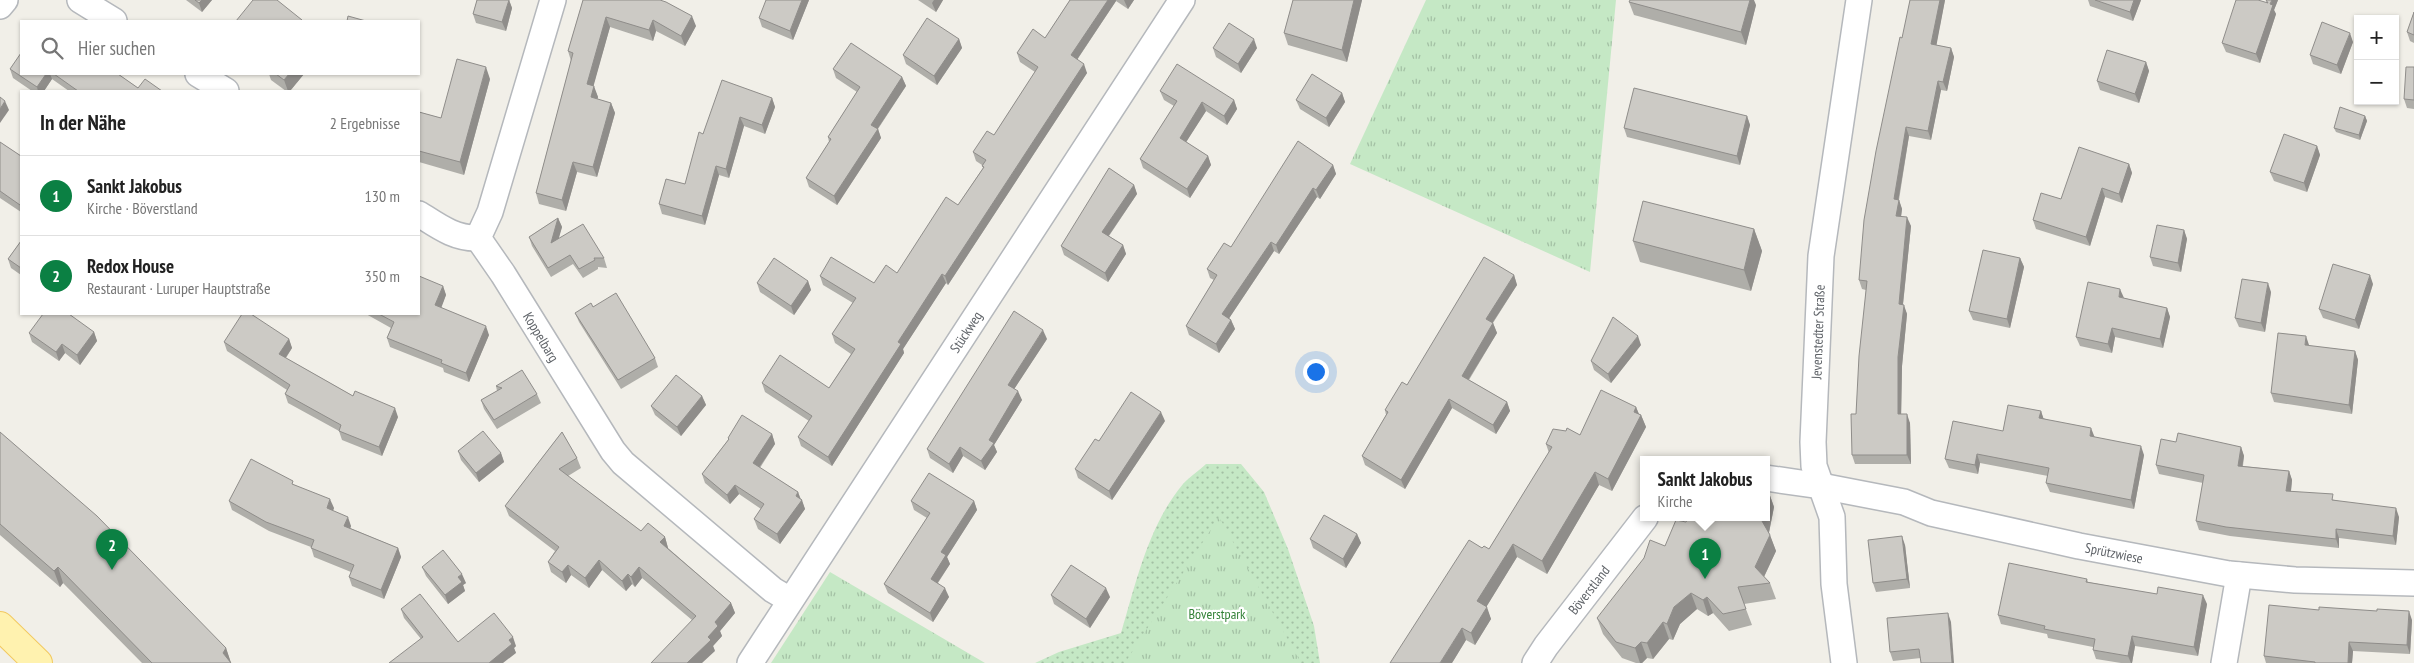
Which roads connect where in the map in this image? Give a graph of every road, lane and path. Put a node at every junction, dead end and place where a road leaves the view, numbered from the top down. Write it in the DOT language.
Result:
graph roads {
  1 [pos="5,0"];
  2 [pos="80,0"];
  3 [pos="554,0"];
  4 [pos="1182,0"];
  5 [pos="1859,0"];
  6 [pos="0,6"];
  7 [pos="112,20"];
  8 [pos="200,75"];
  9 [pos="224,90"];
  10 [pos="420,215"];
  11 [pos="478,238"];
  12 [pos="1770,479"];
  13 [pos="1821,486"];
  14 [pos="1643,521"];
  15 [pos="2239,575"];
  16 [pos="2414,583"];
  17 [pos="790,600"];
  18 [pos="0,626"];
  19 [pos="38,663"];
  20 [pos="750,663"];
  21 [pos="1535,663"];
  22 [pos="1844,663"];
  23 [pos="2224,663"];
  1 -- 6 [label="street"];
  2 -- 7 [label="street"];
  3 -- 11 [label="street"];
  4 -- 17 [label="street, Stückweg"];
  5 -- 13 [label="street, Jevenstedter Straße"];
  8 -- 9 [label="street"];
  10 -- 11 [label="street"];
  11 -- 17 [label="street, Koppelbarg"];
  12 -- 13 [label="street"];
  13 -- 15 [label="street, Sprützwiese"];
  13 -- 22 [label="street, Jevenstedter Straße"];
  14 -- 21 [label="street, Böverstland"];
  15 -- 16 [label="street, Sprützwiese"];
  15 -- 23 [label="street"];
  17 -- 20 [label="street, Stückweg"];
  18 -- 19 [label="main road"];
}
